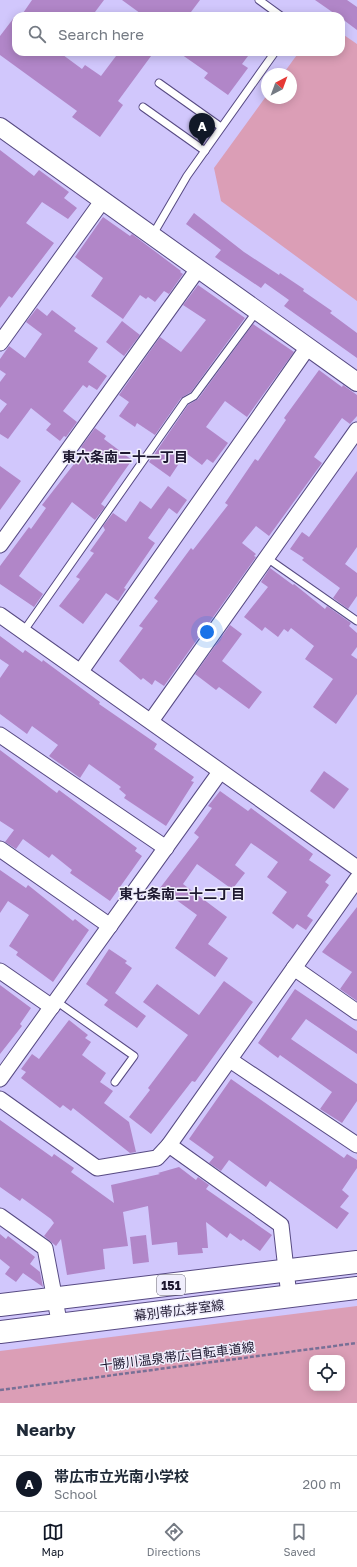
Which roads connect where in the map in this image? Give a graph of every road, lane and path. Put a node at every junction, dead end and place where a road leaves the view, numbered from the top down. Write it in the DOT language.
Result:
graph roads {
  1 [pos="259,0"];
  2 [pos="276,12"];
  3 [pos="272,56"];
  4 [pos="159,83"];
  5 [pos="143,107"];
  6 [pos="0,127"];
  7 [pos="221,127"];
  8 [pos="205,151"];
  9 [pos="103,200"];
  10 [pos="152,236"];
  11 [pos="198,269"];
  12 [pos="257,311"];
  13 [pos="0,343"];
  14 [pos="308,347"];
  15 [pos="357,382"];
  16 [pos="357,430"];
  17 [pos="0,545"];
  18 [pos="267,558"];
  19 [pos="0,615"];
  20 [pos="357,621"];
  21 [pos="23,632"];
  22 [pos="81,671"];
  23 [pos="151,721"];
  24 [pos="0,734"];
  25 [pos="220,772"];
  26 [pos="166,848"];
  27 [pos="0,849"];
  28 [pos="357,868"];
  29 [pos="357,879"];
  30 [pos="110,926"];
  31 [pos="294,968"];
  32 [pos="0,971"];
  33 [pos="54,1004"];
  34 [pos="357,1012"];
  35 [pos="230,1060"];
  36 [pos="0,1079"];
  37 [pos="114,1082"];
  38 [pos="0,1099"];
  39 [pos="169,1145"];
  40 [pos="357,1145"];
  41 [pos="0,1216"];
  42 [pos="357,1262"];
  43 [pos="287,1271"];
  44 [pos="357,1288"];
  45 [pos="289,1296"];
  46 [pos="54,1298"];
  47 [pos="0,1305"];
  48 [pos="60,1326"];
  49 [pos="0,1332"];
  50 [pos="357,1343"];
  51 [pos="0,1390"];
  1 -- 2 [label="lane"];
  3 -- 7 [label="lane"];
  4 -- 7 [label="lane"];
  5 -- 8 [label="lane"];
  6 -- 9 [label="street"];
  7 -- 8 [label="lane"];
  8 -- 10 [label="lane"];
  9 -- 10 [label="street"];
  9 -- 13 [label="street"];
  10 -- 11 [label="street"];
  11 -- 12 [label="street"];
  11 -- 17 [label="street"];
  12 -- 14 [label="street"];
  12 -- 21 [label="lane"];
  14 -- 15 [label="street"];
  14 -- 22 [label="street"];
  16 -- 18 [label="street"];
  18 -- 20 [label="lane"];
  18 -- 23 [label="street"];
  19 -- 21 [label="street"];
  21 -- 22 [label="street"];
  22 -- 23 [label="street"];
  23 -- 25 [label="street"];
  24 -- 26 [label="street"];
  25 -- 26 [label="street"];
  25 -- 28 [label="street"];
  26 -- 30 [label="street"];
  27 -- 30 [label="street"];
  29 -- 31 [label="street"];
  30 -- 33 [label="street"];
  31 -- 34 [label="street"];
  31 -- 35 [label="street"];
  32 -- 33 [label="street"];
  33 -- 36 [label="street"];
  33 -- 37 [label="lane"];
  35 -- 39 [label="street"];
  35 -- 40 [label="street"];
  38 -- 39 [label="street"];
  39 -- 43 [label="street"];
  41 -- 46 [label="street"];
  42 -- 43 [label="main road, 幕別帯広芽室線 / 151"];
  43 -- 45 [label="street"];
  43 -- 46 [label="main road, 幕別帯広芽室線 / 151"];
  44 -- 45 [label="main road, 幕別帯広芽室線 / 151"];
  45 -- 48 [label="main road, 幕別帯広芽室線 / 151"];
  46 -- 47 [label="main road, 幕別帯広芽室線 / 151"];
  46 -- 48 [label="street"];
  48 -- 49 [label="main road, 幕別帯広芽室線 / 151"];
  50 -- 51 [label="path, 十勝川温泉帯広自転車道線"];
}
